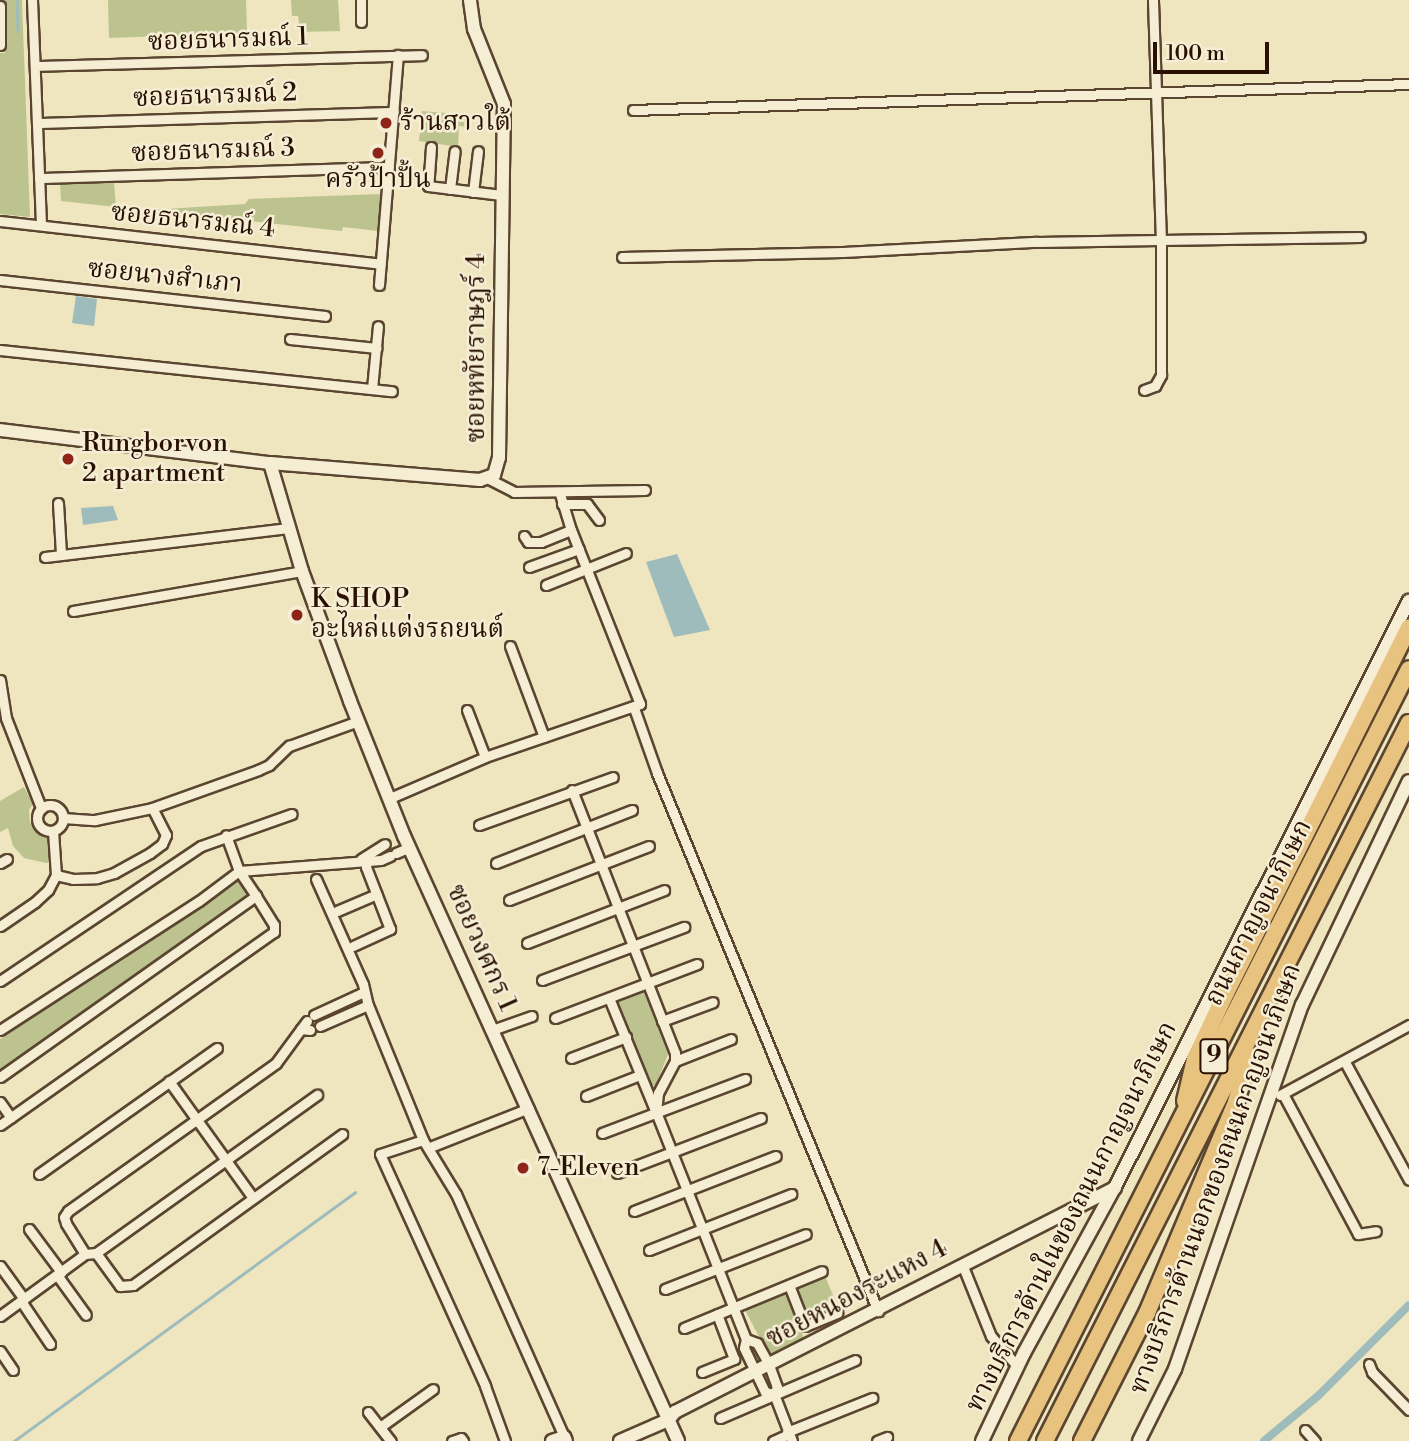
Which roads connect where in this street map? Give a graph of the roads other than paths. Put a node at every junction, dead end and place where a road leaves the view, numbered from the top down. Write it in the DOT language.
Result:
graph roads {
  1 [pos="32,0"];
  2 [pos="360,0"];
  3 [pos="470,0"];
  4 [pos="1153,0"];
  5 [pos="0,6"];
  6 [pos="362,22"];
  7 [pos="0,46"];
  8 [pos="398,55"];
  9 [pos="422,55"];
  10 [pos="34,66"];
  11 [pos="1409,84"];
  12 [pos="1156,93"];
  13 [pos="633,110"];
  14 [pos="394,112"];
  15 [pos="37,123"];
  16 [pos="431,147"];
  17 [pos="455,151"];
  18 [pos="478,151"];
  19 [pos="389,167"];
  20 [pos="39,177"];
  21 [pos="450,190"];
  22 [pos="473,192"];
  23 [pos="501,195"];
  24 [pos="0,221"];
  25 [pos="41,226"];
  26 [pos="1360,237"];
  27 [pos="1161,242"];
  28 [pos="622,257"];
  29 [pos="381,264"];
  30 [pos="0,280"];
  31 [pos="379,285"];
  32 [pos="325,316"];
  33 [pos="378,327"];
  34 [pos="290,339"];
  35 [pos="377,348"];
  36 [pos="0,350"];
  37 [pos="372,389"];
  38 [pos="1144,390"];
  39 [pos="392,391"];
  40 [pos="0,430"];
  41 [pos="270,463"];
  42 [pos="489,479"];
  43 [pos="645,490"];
  44 [pos="560,493"];
  45 [pos="58,503"];
  46 [pos="562,505"];
  47 [pos="599,520"];
  48 [pos="288,528"];
  49 [pos="571,530"];
  50 [pos="524,537"];
  51 [pos="579,549"];
  52 [pos="61,554"];
  53 [pos="626,554"];
  54 [pos="45,557"];
  55 [pos="529,567"];
  56 [pos="586,567"];
  57 [pos="302,571"];
  58 [pos="545,585"];
  59 [pos="1409,601"];
  60 [pos="74,611"];
  61 [pos="1409,627"];
  62 [pos="510,646"];
  63 [pos="1409,669"];
  64 [pos="0,680"];
  65 [pos="634,708"];
  66 [pos="467,710"];
  67 [pos="359,721"];
  68 [pos="1409,723"];
  69 [pos="544,737"];
  70 [pos="1366,755"];
  71 [pos="485,757"];
  72 [pos="613,777"];
  73 [pos="1409,781"];
  74 [pos="572,790"];
  75 [pos="390,799"];
  76 [pos="41,808"];
  77 [pos="152,808"];
  78 [pos="632,810"];
  79 [pos="292,814"];
  80 [pos="1316,815"];
  81 [pos="63,818"];
  82 [pos="479,825"];
  83 [pos="587,826"];
  84 [pos="53,831"];
  85 [pos="226,835"];
  86 [pos="398,842"];
  87 [pos="649,846"];
  88 [pos="364,859"];
  89 [pos="496,863"];
  90 [pos="601,864"];
  91 [pos="239,871"];
  92 [pos="57,875"];
  93 [pos="316,879"];
  94 [pos="664,890"];
  95 [pos="377,894"];
  96 [pos="256,896"];
  97 [pos="509,900"];
  98 [pos="616,908"];
  99 [pos="337,911"];
  100 [pos="0,926"];
  101 [pos="684,927"];
  102 [pos="527,943"];
  103 [pos="631,945"];
  104 [pos="353,946"];
  105 [pos="698,964"];
  106 [pos="542,979"];
  107 [pos="0,981"];
  108 [pos="647,984"];
  109 [pos="365,992"];
  110 [pos="609,998"];
  111 [pos="713,1002"];
  112 [pos="368,1005"];
  113 [pos="1265,1011"];
  114 [pos="532,1016"];
  115 [pos="555,1018"];
  116 [pos="662,1021"];
  117 [pos="310,1024"];
  118 [pos="1406,1027"];
  119 [pos="0,1030"];
  120 [pos="492,1030"];
  121 [pos="626,1037"];
  122 [pos="731,1039"];
  123 [pos="1409,1040"];
  124 [pos="217,1048"];
  125 [pos="571,1058"];
  126 [pos="675,1061"];
  127 [pos="1345,1062"];
  128 [pos="640,1075"];
  129 [pos="0,1077"];
  130 [pos="745,1079"];
  131 [pos="169,1081"];
  132 [pos="1283,1094"];
  133 [pos="317,1095"];
  134 [pos="586,1096"];
  135 [pos="1269,1101"];
  136 [pos="0,1102"];
  137 [pos="529,1108"];
  138 [pos="656,1112"];
  139 [pos="11,1118"];
  140 [pos="761,1118"];
  141 [pos="1183,1118"];
  142 [pos="197,1121"];
  143 [pos="0,1125"];
  144 [pos="602,1133"];
  145 [pos="342,1134"];
  146 [pos="426,1144"];
  147 [pos="673,1152"];
  148 [pos="776,1156"];
  149 [pos="228,1160"];
  150 [pos="617,1173"];
  151 [pos="40,1174"];
  152 [pos="1409,1180"];
  153 [pos="1115,1187"];
  154 [pos="687,1190"];
  155 [pos="791,1195"];
  156 [pos="253,1198"];
  157 [pos="634,1211"];
  158 [pos="703,1228"];
  159 [pos="29,1229"];
  160 [pos="1376,1231"];
  161 [pos="806,1234"];
  162 [pos="649,1250"];
  163 [pos="96,1253"];
  164 [pos="85,1254"];
  165 [pos="962,1264"];
  166 [pos="0,1266"];
  167 [pos="718,1268"];
  168 [pos="822,1272"];
  169 [pos="59,1274"];
  170 [pos="789,1285"];
  171 [pos="665,1289"];
  172 [pos="22,1300"];
  173 [pos="734,1308"];
  174 [pos="878,1311"];
  175 [pos="838,1313"];
  176 [pos="717,1314"];
  177 [pos="86,1315"];
  178 [pos="0,1316"];
  179 [pos="684,1328"];
  180 [pos="746,1339"];
  181 [pos="50,1344"];
  182 [pos="0,1352"];
  183 [pos="855,1360"];
  184 [pos="1369,1364"];
  185 [pos="769,1365"];
  186 [pos="1017,1366"];
  187 [pos="13,1370"];
  188 [pos="702,1372"];
  189 [pos="756,1373"];
  190 [pos="433,1389"];
  191 [pos="774,1394"];
  192 [pos="873,1398"];
  193 [pos="1409,1409"];
  194 [pos="368,1412"];
  195 [pos="720,1418"];
  196 [pos="668,1420"];
  197 [pos="380,1427"];
  198 [pos="1305,1430"];
  199 [pos="789,1436"];
  200 [pos="887,1437"];
  201 [pos="561,1439"];
  202 [pos="391,1441"];
  203 [pos="452,1441"];
  204 [pos="463,1441"];
  205 [pos="505,1441"];
  206 [pos="620,1441"];
  207 [pos="678,1441"];
  208 [pos="774,1441"];
  209 [pos="877,1441"];
  210 [pos="982,1441"];
  211 [pos="1018,1441"];
  212 [pos="1045,1441"];
  213 [pos="1082,1441"];
  214 [pos="1139,1441"];
  215 [pos="1315,1441"];
  1 -- 10 [label="street"];
  2 -- 6 [label="street"];
  3 -- 23 [label="street, ซอยหทัยราษฎร์ 4"];
  4 -- 12 [label="street"];
  5 -- 7 [label="street"];
  8 -- 9 [label="street, ซอยธนารมณ์ 1"];
  8 -- 10 [label="street, ซอยธนารมณ์ 1"];
  8 -- 14 [label="street"];
  10 -- 15 [label="street"];
  11 -- 12 [label="street"];
  12 -- 13 [label="street"];
  12 -- 27 [label="street"];
  14 -- 15 [label="street, ซอยธนารมณ์ 2"];
  14 -- 19 [label="street"];
  15 -- 20 [label="street"];
  16 -- 21 [label="street"];
  17 -- 21 [label="street"];
  18 -- 22 [label="street"];
  19 -- 20 [label="street, ซอยธนารมณ์ 3"];
  19 -- 29 [label="street"];
  20 -- 25 [label="street"];
  21 -- 22 [label="street"];
  22 -- 23 [label="street"];
  23 -- 42 [label="street, ซอยหทัยราษฎร์ 4"];
  24 -- 25 [label="street, ซอยธนารมณ์ 4"];
  25 -- 29 [label="street, ซอยธนารมณ์ 4"];
  26 -- 27 [label="street"];
  27 -- 28 [label="street"];
  27 -- 38 [label="street"];
  29 -- 31 [label="street"];
  30 -- 32 [label="street, ซอยนางสำเภา"];
  33 -- 35 [label="street"];
  34 -- 35 [label="street"];
  35 -- 37 [label="street"];
  36 -- 37 [label="street"];
  37 -- 39 [label="street"];
  40 -- 41 [label="street, ซอยหทัยราษฎร์ 4"];
  41 -- 42 [label="street, ซอยหทัยราษฎร์ 4"];
  41 -- 48 [label="street, ซอยวงศกร 1"];
  42 -- 44 [label="street"];
  43 -- 44 [label="street"];
  44 -- 46 [label="street"];
  45 -- 52 [label="street"];
  46 -- 47 [label="street"];
  46 -- 49 [label="street"];
  48 -- 52 [label="street"];
  48 -- 57 [label="street, ซอยวงศกร 1"];
  49 -- 50 [label="street"];
  49 -- 51 [label="street"];
  51 -- 55 [label="street"];
  51 -- 56 [label="street"];
  52 -- 54 [label="street"];
  53 -- 56 [label="street"];
  56 -- 58 [label="street"];
  56 -- 65 [label="street"];
  57 -- 60 [label="street"];
  57 -- 67 [label="street, ซอยวงศกร 1"];
  59 -- 153 [label="street, ทางบริการด้านในของถนนกาญจนาภิเษก"];
  61 -- 80 [label="highway"];
  62 -- 69 [label="street"];
  63 -- 70 [label="highway, ถนนกาญจนาภิเษก / 9"];
  64 -- 76 [label="street"];
  65 -- 69 [label="street"];
  65 -- 174 [label="street"];
  66 -- 71 [label="street"];
  67 -- 75 [label="street, ซอยวงศกร 1"];
  67 -- 77 [label="street"];
  68 -- 113 [label="highway, ถนนกาญจนาภิเษก / 9"];
  69 -- 71 [label="street"];
  70 -- 80 [label="highway"];
  70 -- 141 [label="highway, ถนนกาญจนาภิเษก / 9"];
  71 -- 75 [label="street"];
  72 -- 74 [label="street"];
  73 -- 135 [label="street, ทางบริการด้านนอกของถนนกาญจนาภิเษก"];
  74 -- 82 [label="street"];
  74 -- 83 [label="street"];
  75 -- 86 [label="street, ซอยวงศกร 1"];
  76 -- 81 [label="street"];
  76 -- 84 [label="street"];
  77 -- 81 [label="street"];
  77 -- 92 [label="street"];
  78 -- 83 [label="street"];
  79 -- 85 [label="street"];
  80 -- 141 [label="highway"];
  81 -- 84 [label="street"];
  83 -- 89 [label="street"];
  83 -- 90 [label="street"];
  84 -- 92 [label="street"];
  85 -- 91 [label="street"];
  85 -- 107 [label="street"];
  86 -- 88 [label="street"];
  86 -- 88 [label="street"];
  86 -- 120 [label="street, ซอยวงศกร 1"];
  87 -- 90 [label="street"];
  88 -- 91 [label="street"];
  88 -- 95 [label="street"];
  90 -- 97 [label="street"];
  90 -- 98 [label="street"];
  91 -- 96 [label="street"];
  91 -- 119 [label="street"];
  92 -- 100 [label="street"];
  93 -- 109 [label="street"];
  94 -- 98 [label="street"];
  95 -- 99 [label="street"];
  95 -- 104 [label="street"];
  96 -- 129 [label="street"];
  96 -- 139 [label="street"];
  98 -- 102 [label="street"];
  98 -- 103 [label="street"];
  101 -- 103 [label="street"];
  103 -- 106 [label="street"];
  103 -- 108 [label="street"];
  105 -- 108 [label="street"];
  108 -- 110 [label="street"];
  108 -- 116 [label="street"];
  109 -- 112 [label="street"];
  109 -- 117 [label="street"];
  110 -- 115 [label="street"];
  110 -- 121 [label="street"];
  111 -- 116 [label="street"];
  112 -- 117 [label="street"];
  112 -- 146 [label="street"];
  113 -- 212 [label="highway, ถนนกาญจนาภิเษก / 9"];
  113 -- 213 [label="highway"];
  114 -- 120 [label="street"];
  116 -- 126 [label="street"];
  117 -- 142 [label="street"];
  118 -- 123 [label="street"];
  118 -- 127 [label="street"];
  120 -- 137 [label="street, ซอยวงศกร 1"];
  121 -- 125 [label="street"];
  121 -- 128 [label="street"];
  122 -- 126 [label="street"];
  124 -- 131 [label="street"];
  126 -- 138 [label="street"];
  127 -- 132 [label="street"];
  127 -- 152 [label="street"];
  128 -- 134 [label="street"];
  128 -- 138 [label="street"];
  130 -- 138 [label="street"];
  131 -- 142 [label="street"];
  131 -- 151 [label="street"];
  132 -- 135 [label="street"];
  132 -- 160 [label="street"];
  133 -- 149 [label="street"];
  135 -- 214 [label="street, ทางบริการด้านนอกของถนนกาญจนาภิเษก"];
  136 -- 139 [label="street"];
  137 -- 146 [label="street"];
  137 -- 196 [label="street, ซอยวงศกร 1"];
  138 -- 144 [label="street"];
  138 -- 147 [label="street"];
  139 -- 143 [label="street"];
  140 -- 147 [label="street"];
  141 -- 211 [label="highway, ถนนกาญจนาภิเษก / 9"];
  142 -- 149 [label="street"];
  142 -- 164 [label="street"];
  145 -- 156 [label="street"];
  146 -- 201 [label="street"];
  146 -- 205 [label="street"];
  147 -- 150 [label="street"];
  147 -- 154 [label="street"];
  148 -- 154 [label="street"];
  149 -- 156 [label="street"];
  149 -- 163 [label="street"];
  153 -- 165 [label="street, ซอยหนองระแหง 4"];
  153 -- 186 [label="street, ทางบริการด้านในของถนนกาญจนาภิเษก"];
  154 -- 157 [label="street"];
  154 -- 158 [label="street"];
  155 -- 158 [label="street"];
  156 -- 163 [label="street"];
  158 -- 162 [label="street"];
  158 -- 167 [label="street"];
  159 -- 169 [label="street"];
  161 -- 167 [label="street"];
  163 -- 164 [label="street"];
  164 -- 169 [label="street"];
  165 -- 174 [label="street, ซอยหนองระแหง 4"];
  165 -- 186 [label="street"];
  166 -- 172 [label="street"];
  167 -- 171 [label="street"];
  167 -- 173 [label="street"];
  168 -- 170 [label="street"];
  169 -- 172 [label="street"];
  169 -- 177 [label="street"];
  170 -- 173 [label="street"];
  170 -- 175 [label="street"];
  172 -- 178 [label="street"];
  172 -- 181 [label="street"];
  173 -- 176 [label="street"];
  173 -- 180 [label="street"];
  174 -- 185 [label="street, ซอยหนองระแหง 4"];
  176 -- 179 [label="street"];
  176 -- 188 [label="street"];
  180 -- 185 [label="street"];
  180 -- 189 [label="street"];
  182 -- 187 [label="street"];
  183 -- 191 [label="street"];
  184 -- 193 [label="street"];
  185 -- 189 [label="street, ซอยหนองระแหง 4"];
  185 -- 191 [label="street"];
  186 -- 210 [label="street, ทางบริการด้านในของถนนกาญจนาภิเษก"];
  189 -- 191 [label="street"];
  189 -- 196 [label="street, ซอยหนองระแหง 4"];
  190 -- 197 [label="street"];
  191 -- 195 [label="street"];
  191 -- 199 [label="street"];
  192 -- 199 [label="street"];
  194 -- 197 [label="street"];
  196 -- 206 [label="street, ซอยหนองระแหง 4"];
  196 -- 207 [label="street, ซอยวงศกร 1"];
  197 -- 202 [label="street"];
  198 -- 215 [label="street"];
  199 -- 208 [label="street"];
  200 -- 209 [label="street"];
  203 -- 204 [label="street"];
}
